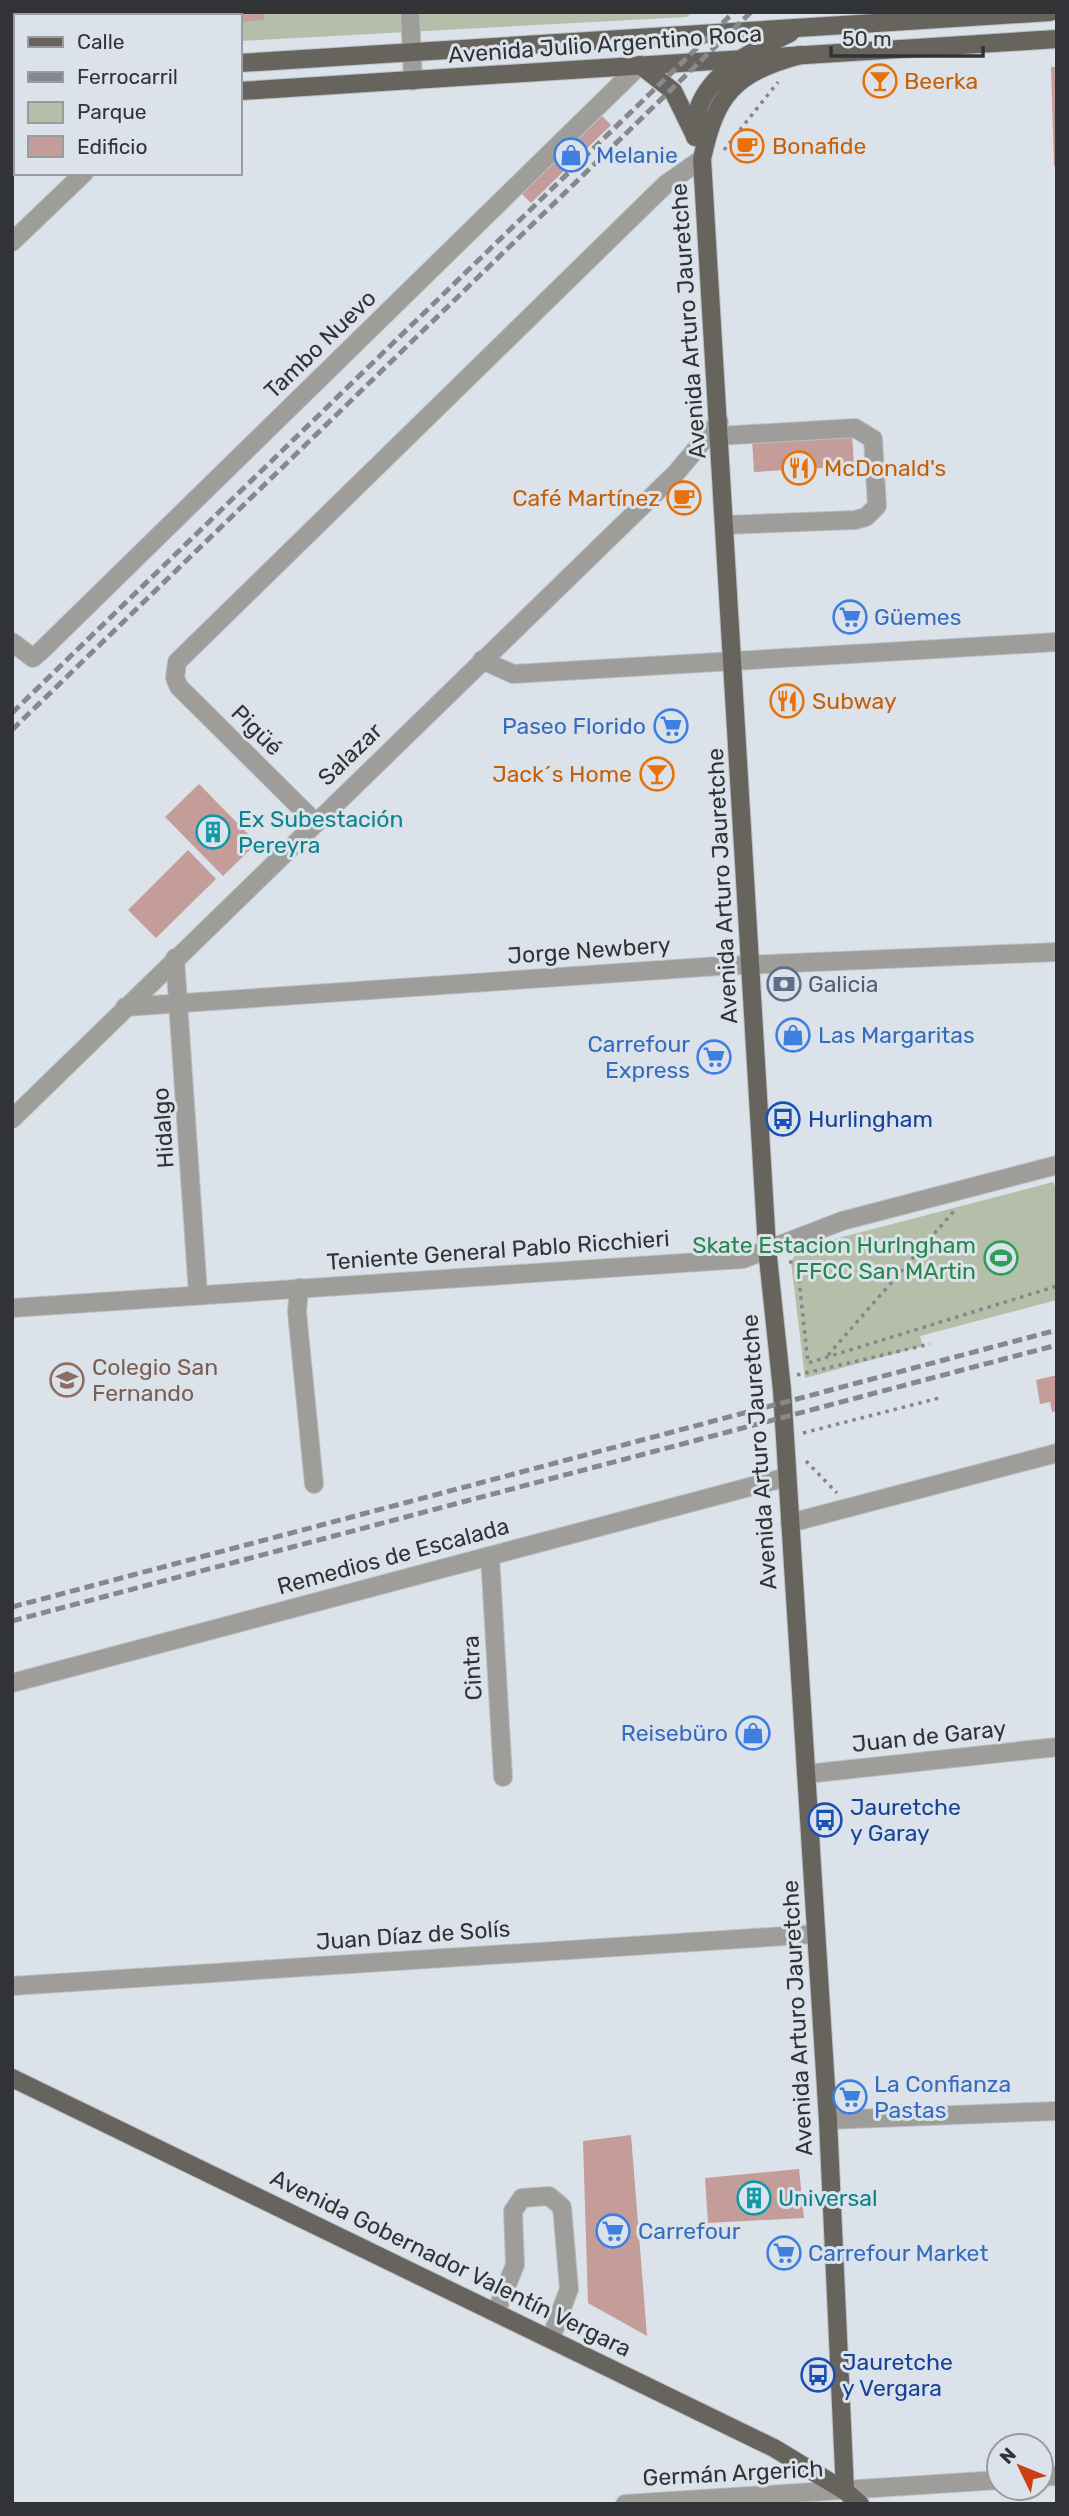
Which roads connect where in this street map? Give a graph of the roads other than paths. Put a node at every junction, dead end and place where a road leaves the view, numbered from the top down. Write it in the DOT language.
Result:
graph roads {
  1 [pos="410,12"];
  2 [pos="1050,12"];
  3 [pos="798,30"];
  4 [pos="1057,38"];
  5 [pos="412,53"];
  6 [pos="800,55"];
  7 [pos="739,60"];
  8 [pos="242,63"];
  9 [pos="640,65"];
  10 [pos="413,81"];
  11 [pos="242,91"];
  12 [pos="695,137"];
  13 [pos="711,158"];
  14 [pos="82,175"];
  15 [pos="12,242"];
  16 [pos="719,429"];
  17 [pos="724,525"];
  18 [pos="12,642"];
  19 [pos="1057,642"];
  20 [pos="482,660"];
  21 [pos="733,660"];
  22 [pos="315,822"];
  23 [pos="1057,952"];
  24 [pos="175,958"];
  25 [pos="752,964"];
  26 [pos="180,1001"];
  27 [pos="125,1007"];
  28 [pos="12,1119"];
  29 [pos="1057,1165"];
  30 [pos="768,1254"];
  31 [pos="299,1288"];
  32 [pos="198,1294"];
  33 [pos="12,1308"];
  34 [pos="1057,1453"];
  35 [pos="787,1477"];
  36 [pos="314,1485"];
  37 [pos="790,1522"];
  38 [pos="490,1556"];
  39 [pos="12,1683"];
  40 [pos="1057,1747"];
  41 [pos="806,1774"];
  42 [pos="503,1777"];
  43 [pos="816,1934"];
  44 [pos="12,1986"];
  45 [pos="12,2078"];
  46 [pos="1057,2111"];
  47 [pos="828,2120"];
  48 [pos="496,2312"];
  49 [pos="551,2338"];
  50 [pos="985,2482"];
  51 [pos="846,2497"];
  52 [pos="625,2504"];
  53 [pos="860,2504"];
  1 -- 5 [label="street"];
  2 -- 3 [label="main road, Avenida Julio Argentino Roca"];
  3 -- 5 [label="main road, Avenida Julio Argentino Roca"];
  3 -- 7 [label="main road"];
  4 -- 6 [label="main road, Avenida Julio Argentino Roca"];
  5 -- 8 [label="main road, Avenida Julio Argentino Roca"];
  5 -- 10 [label="street"];
  6 -- 7 [label="main road, Avenida Julio Argentino Roca"];
  6 -- 13 [label="main road"];
  7 -- 9 [label="main road, Avenida Julio Argentino Roca"];
  7 -- 12 [label="main road"];
  9 -- 10 [label="main road, Avenida Julio Argentino Roca"];
  9 -- 12 [label="main road"];
  9 -- 18 [label="street, Tambo Nuevo"];
  10 -- 11 [label="main road, Avenida Julio Argentino Roca"];
  12 -- 13 [label="main road"];
  13 -- 16 [label="main road, Avenida Arturo Jauretche"];
  13 -- 22 [label="street, Pigüé"];
  14 -- 15 [label="street"];
  16 -- 17 [label="main road, Avenida Arturo Jauretche"];
  16 -- 17 [label="street"];
  16 -- 20 [label="street, Salazar"];
  17 -- 21 [label="main road, Avenida Arturo Jauretche"];
  19 -- 21 [label="street"];
  20 -- 21 [label="street"];
  20 -- 22 [label="street, Salazar"];
  21 -- 25 [label="main road, Avenida Arturo Jauretche"];
  22 -- 24 [label="street, Salazar"];
  23 -- 25 [label="street, Jorge Newbery"];
  24 -- 26 [label="street, Hidalgo"];
  24 -- 27 [label="street, Salazar"];
  25 -- 26 [label="street, Jorge Newbery"];
  25 -- 30 [label="main road, Avenida Arturo Jauretche"];
  26 -- 27 [label="street, Jorge Newbery"];
  26 -- 32 [label="street, Hidalgo"];
  27 -- 28 [label="street, Salazar"];
  29 -- 30 [label="street, Teniente General Pablo Ricchieri"];
  30 -- 31 [label="street, Teniente General Pablo Ricchieri"];
  30 -- 35 [label="main road, Avenida Arturo Jauretche"];
  31 -- 32 [label="street, Teniente General Pablo Ricchieri"];
  31 -- 36 [label="street"];
  32 -- 33 [label="street, Teniente General Pablo Ricchieri"];
  34 -- 37 [label="street"];
  35 -- 37 [label="main road, Avenida Arturo Jauretche"];
  35 -- 38 [label="street, Remedios de Escalada"];
  37 -- 41 [label="main road, Avenida Arturo Jauretche"];
  38 -- 39 [label="street, Remedios de Escalada"];
  38 -- 42 [label="street, Cintra"];
  40 -- 41 [label="street, Juan de Garay"];
  41 -- 43 [label="main road, Avenida Arturo Jauretche"];
  43 -- 44 [label="street, Juan Díaz de Solís"];
  43 -- 47 [label="main road, Avenida Arturo Jauretche"];
  45 -- 48 [label="main road, Avenida Gobernador Valentín Vergara"];
  46 -- 47 [label="street"];
  47 -- 51 [label="main road, Avenida Arturo Jauretche"];
  48 -- 49 [label="main road, Avenida Gobernador Valentín Vergara"];
  48 -- 49 [label="street"];
  49 -- 51 [label="main road, Avenida Gobernador Valentín Vergara"];
  50 -- 51 [label="street, Germán Argerich"];
  51 -- 52 [label="street, Germán Argerich"];
  51 -- 53 [label="main road, Avenida Gobernador Valentín Vergara"];
}
